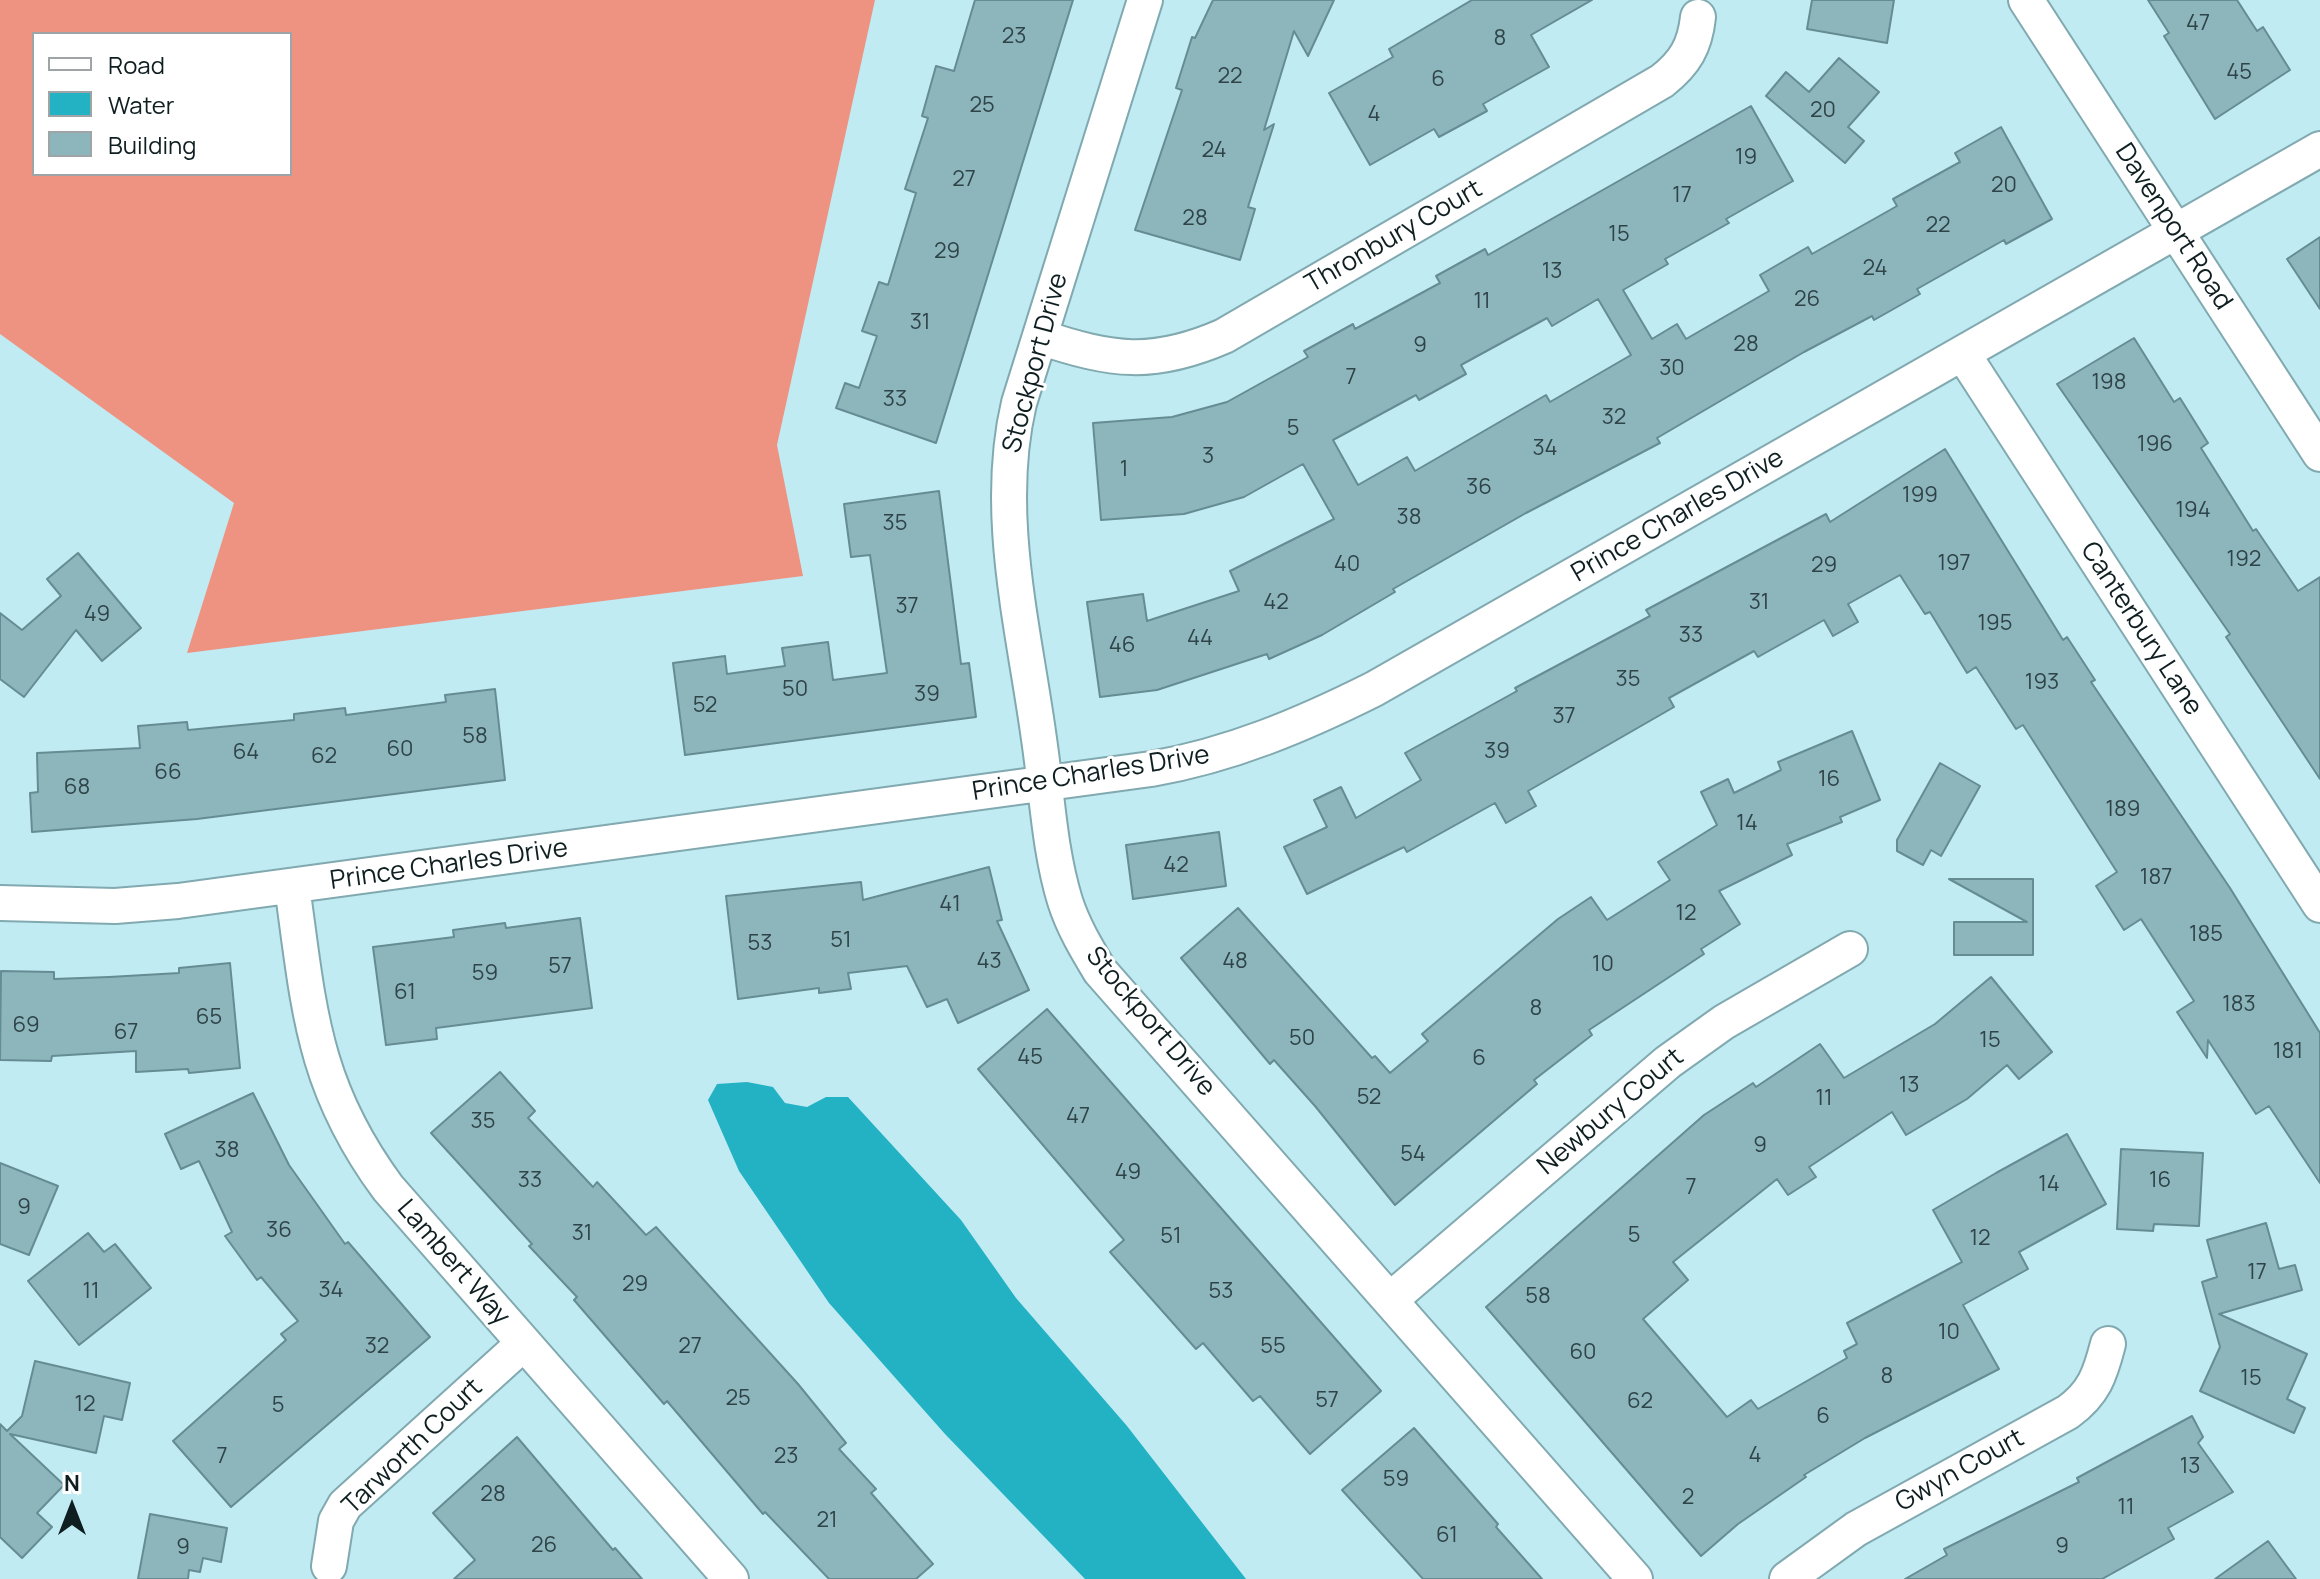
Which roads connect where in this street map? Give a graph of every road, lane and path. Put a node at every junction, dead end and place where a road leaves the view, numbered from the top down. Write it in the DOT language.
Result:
graph roads {
  1 [pos="1145,0"];
  2 [pos="2026,0"];
  3 [pos="1698,17"];
  4 [pos="2320,149"];
  5 [pos="2176,232"];
  6 [pos="1040,337"];
  7 [pos="1963,354"];
  8 [pos="2320,454"];
  9 [pos="1046,782"];
  10 [pos="292,886"];
  11 [pos="0,903"];
  12 [pos="2320,905"];
  13 [pos="1850,949"];
  14 [pos="1390,1300"];
  15 [pos="524,1343"];
  16 [pos="2108,1344"];
  17 [pos="329,1566"];
  18 [pos="731,1579"];
  19 [pos="1635,1579"];
  20 [pos="1787,1579"];
  1 -- 6 [label="street, Stockport Drive"];
  2 -- 5 [label="street, Davenport Road"];
  3 -- 6 [label="street, Thronbury Court"];
  4 -- 5 [label="street, Prince Charles Drive"];
  5 -- 7 [label="street, Prince Charles Drive"];
  5 -- 8 [label="street, Davenport Road"];
  6 -- 9 [label="street, Stockport Drive"];
  7 -- 9 [label="street, Prince Charles Drive"];
  7 -- 12 [label="street, Canterbury Lane"];
  9 -- 10 [label="street, Prince Charles Drive"];
  9 -- 14 [label="street, Stockport Drive"];
  10 -- 11 [label="street, Prince Charles Drive"];
  10 -- 15 [label="street, Lambert Way"];
  13 -- 14 [label="street, Newbury Court"];
  14 -- 19 [label="street, Stockport Drive"];
  15 -- 17 [label="street, Tarworth Court"];
  15 -- 18 [label="street, Lambert Way"];
  16 -- 20 [label="street, Gwyn Court"];
}
